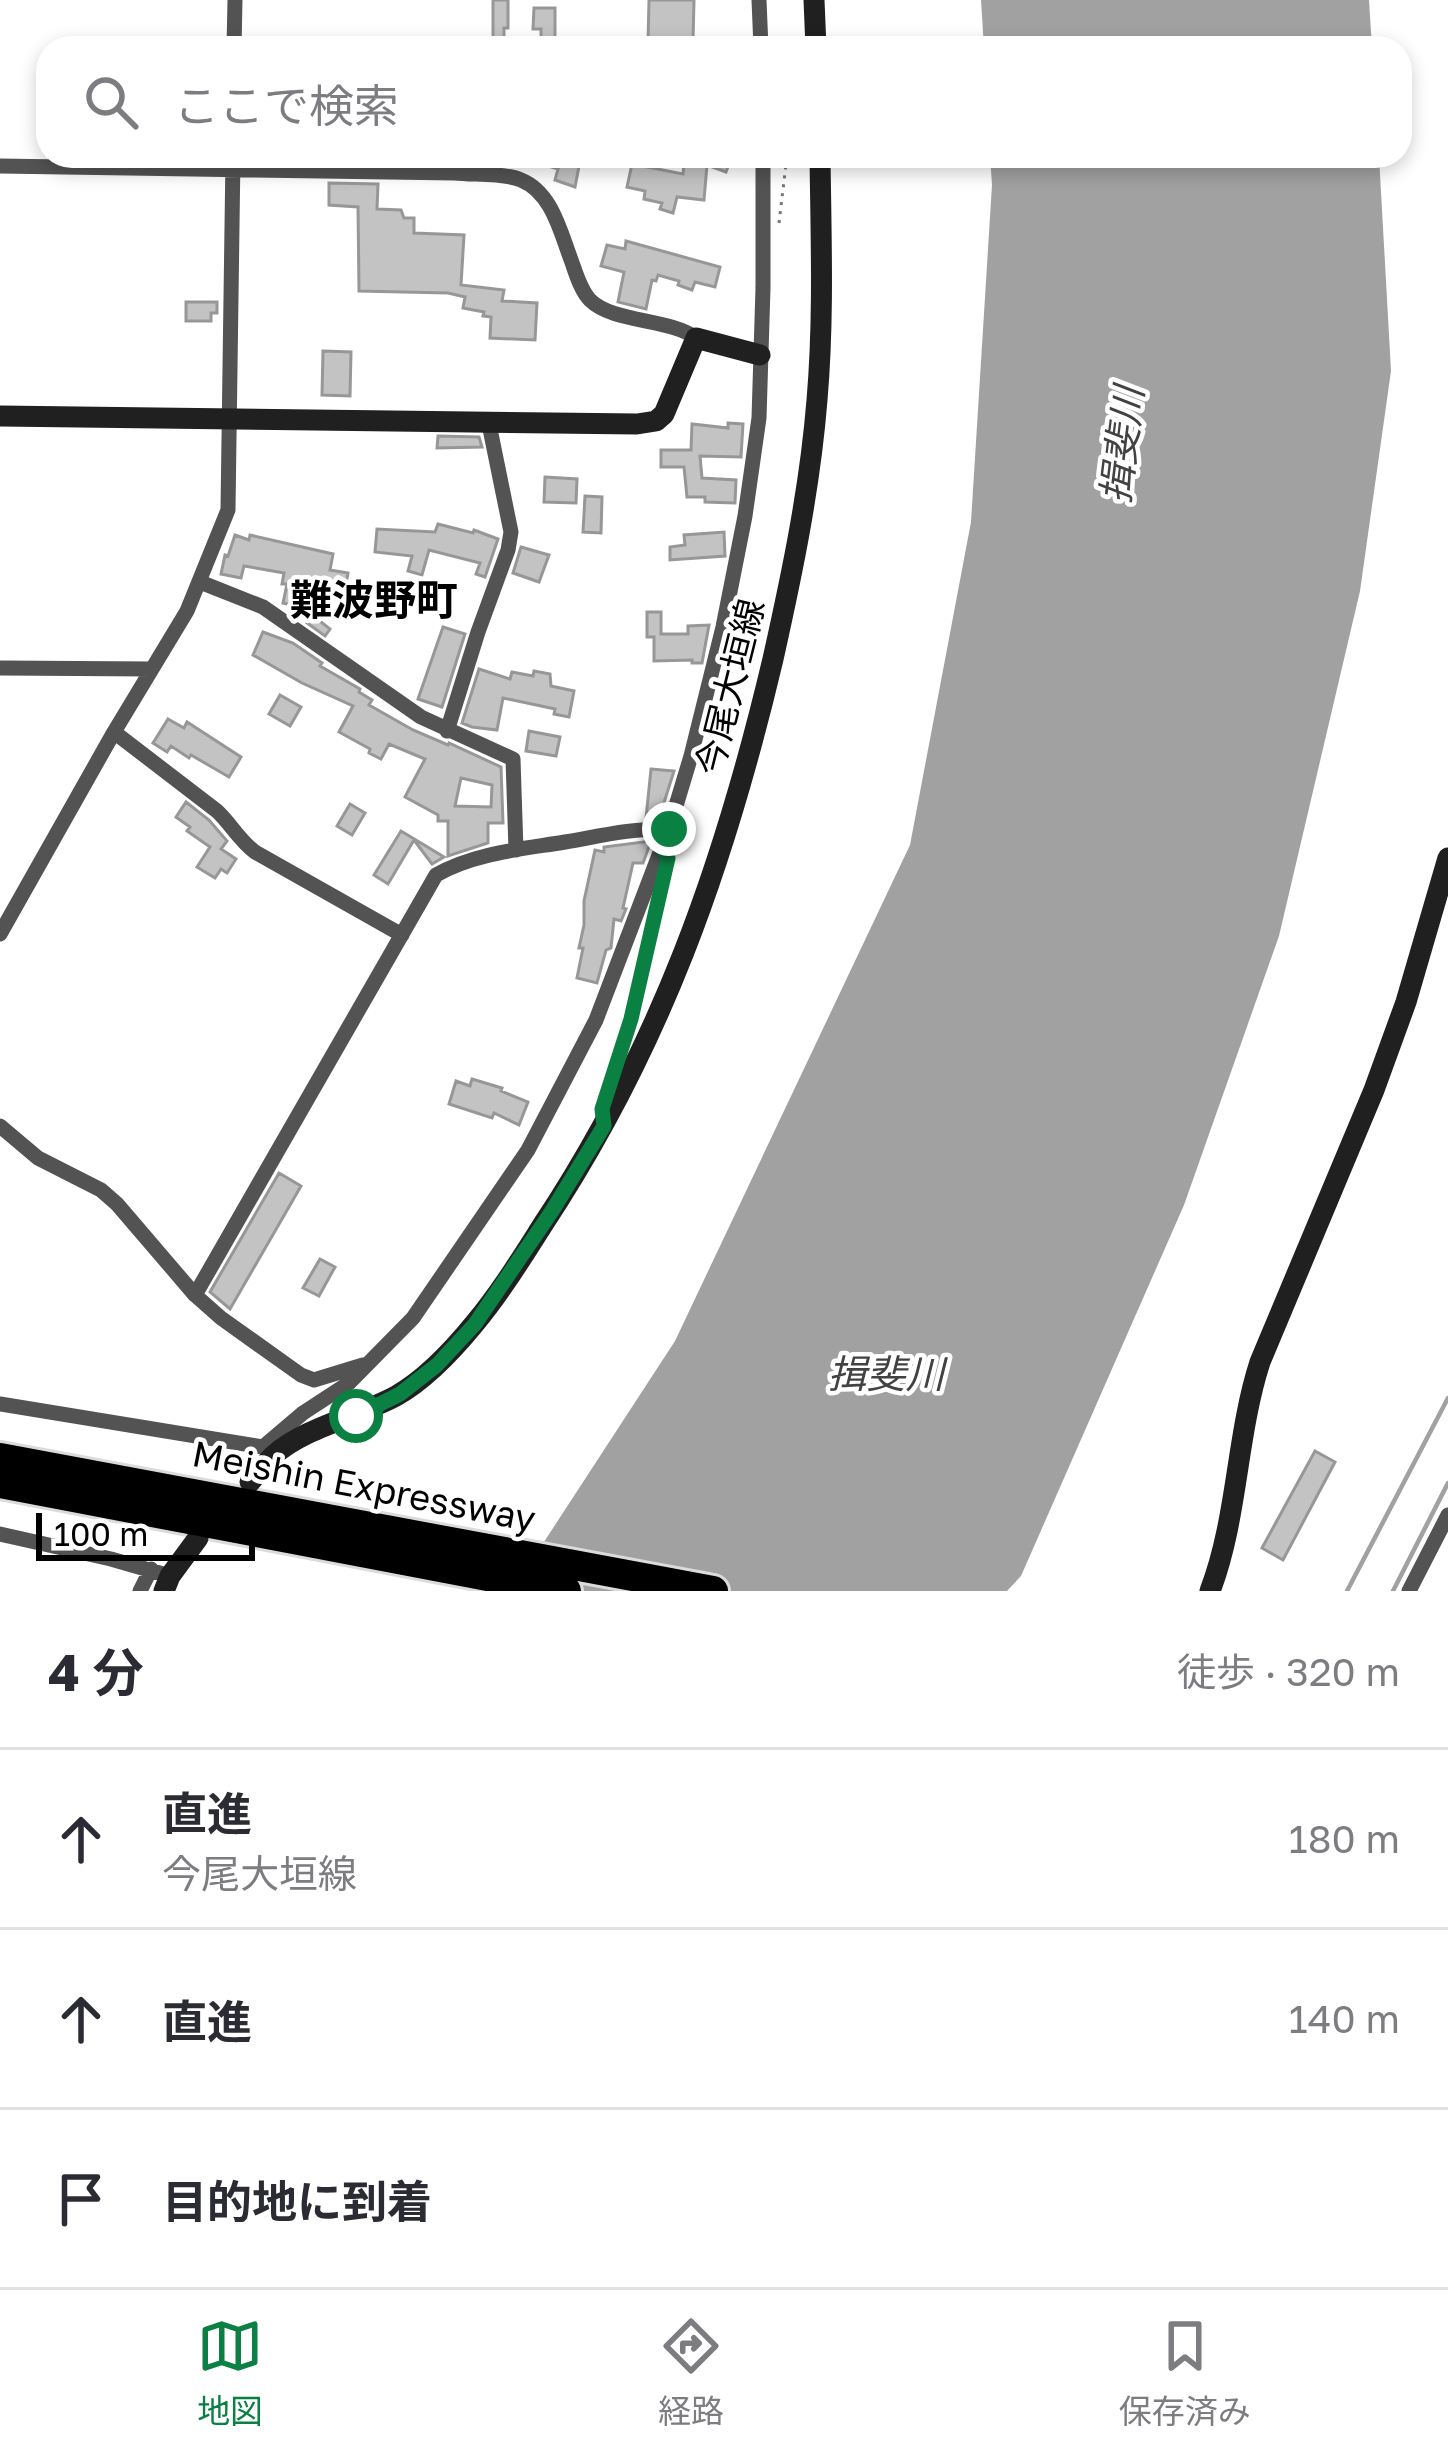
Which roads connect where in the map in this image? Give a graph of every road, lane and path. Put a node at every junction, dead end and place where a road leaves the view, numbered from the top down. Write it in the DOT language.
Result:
graph roads {
  1 [pos="235,0"];
  2 [pos="759,0"];
  3 [pos="814,0"];
  4 [pos="234,36"];
  5 [pos="760,36"];
  6 [pos="816,36"];
  7 [pos="0,166"];
  8 [pos="36,166"];
  9 [pos="232,168"];
  10 [pos="344,168"];
  11 [pos="763,168"];
  12 [pos="820,168"];
  13 [pos="696,338"];
  14 [pos="760,355"];
  15 [pos="0,416"];
  16 [pos="229,420"];
  17 [pos="489,424"];
  18 [pos="200,582"];
  19 [pos="0,668"];
  20 [pos="152,669"];
  21 [pos="447,731"];
  22 [pos="114,732"];
  23 [pos="669,829"];
  24 [pos="516,850"];
  25 [pos="1448,858"];
  26 [pos="657,904"];
  27 [pos="0,934"];
  28 [pos="402,935"];
  29 [pos="623,1041"];
  30 [pos="0,1126"];
  31 [pos="195,1295"];
  32 [pos="371,1362"];
  33 [pos="0,1404"];
  34 [pos="268,1451"];
  35 [pos="0,1458"];
  36 [pos="250,1482"];
  37 [pos="0,1483"];
  38 [pos="1448,1515"];
  39 [pos="326,1532"];
  40 [pos="0,1534"];
  41 [pos="198,1538"];
  42 [pos="162,1579"];
  43 [pos="140,1591"];
  44 [pos="566,1591"];
  45 [pos="712,1591"];
  46 [pos="1210,1591"];
  47 [pos="1409,1591"];
  1 -- 4 [label="street"];
  2 -- 5 [label="street"];
  3 -- 6 [label="main road"];
  7 -- 8 [label="street"];
  9 -- 16 [label="street"];
  10 -- 13 [label="street"];
  11 -- 14 [label="street"];
  12 -- 34 [label="main road, 今尾大垣線"];
  13 -- 14 [label="main road"];
  13 -- 17 [label="main road"];
  14 -- 23 [label="street"];
  15 -- 16 [label="main road"];
  16 -- 17 [label="main road"];
  16 -- 18 [label="street"];
  17 -- 21 [label="street"];
  18 -- 20 [label="street"];
  18 -- 21 [label="street"];
  19 -- 20 [label="street"];
  20 -- 22 [label="street"];
  21 -- 24 [label="street"];
  22 -- 27 [label="street"];
  22 -- 28 [label="street"];
  23 -- 24 [label="street"];
  23 -- 32 [label="street"];
  24 -- 28 [label="street"];
  25 -- 46 [label="main road"];
  26 -- 29 [label="path"];
  28 -- 31 [label="street"];
  30 -- 31 [label="street"];
  31 -- 32 [label="street"];
  32 -- 34 [label="street"];
  33 -- 34 [label="street"];
  34 -- 36 [label="main road, 今尾大垣線"];
  35 -- 39 [label="highway, Meishin Expressway"];
  37 -- 39 [label="highway, Meishin Expressway"];
  38 -- 47 [label="street"];
  39 -- 44 [label="highway, Meishin Expressway"];
  39 -- 45 [label="highway, Meishin Expressway"];
  40 -- 42 [label="street"];
  41 -- 42 [label="main road"];
  42 -- 43 [label="street"];
}
